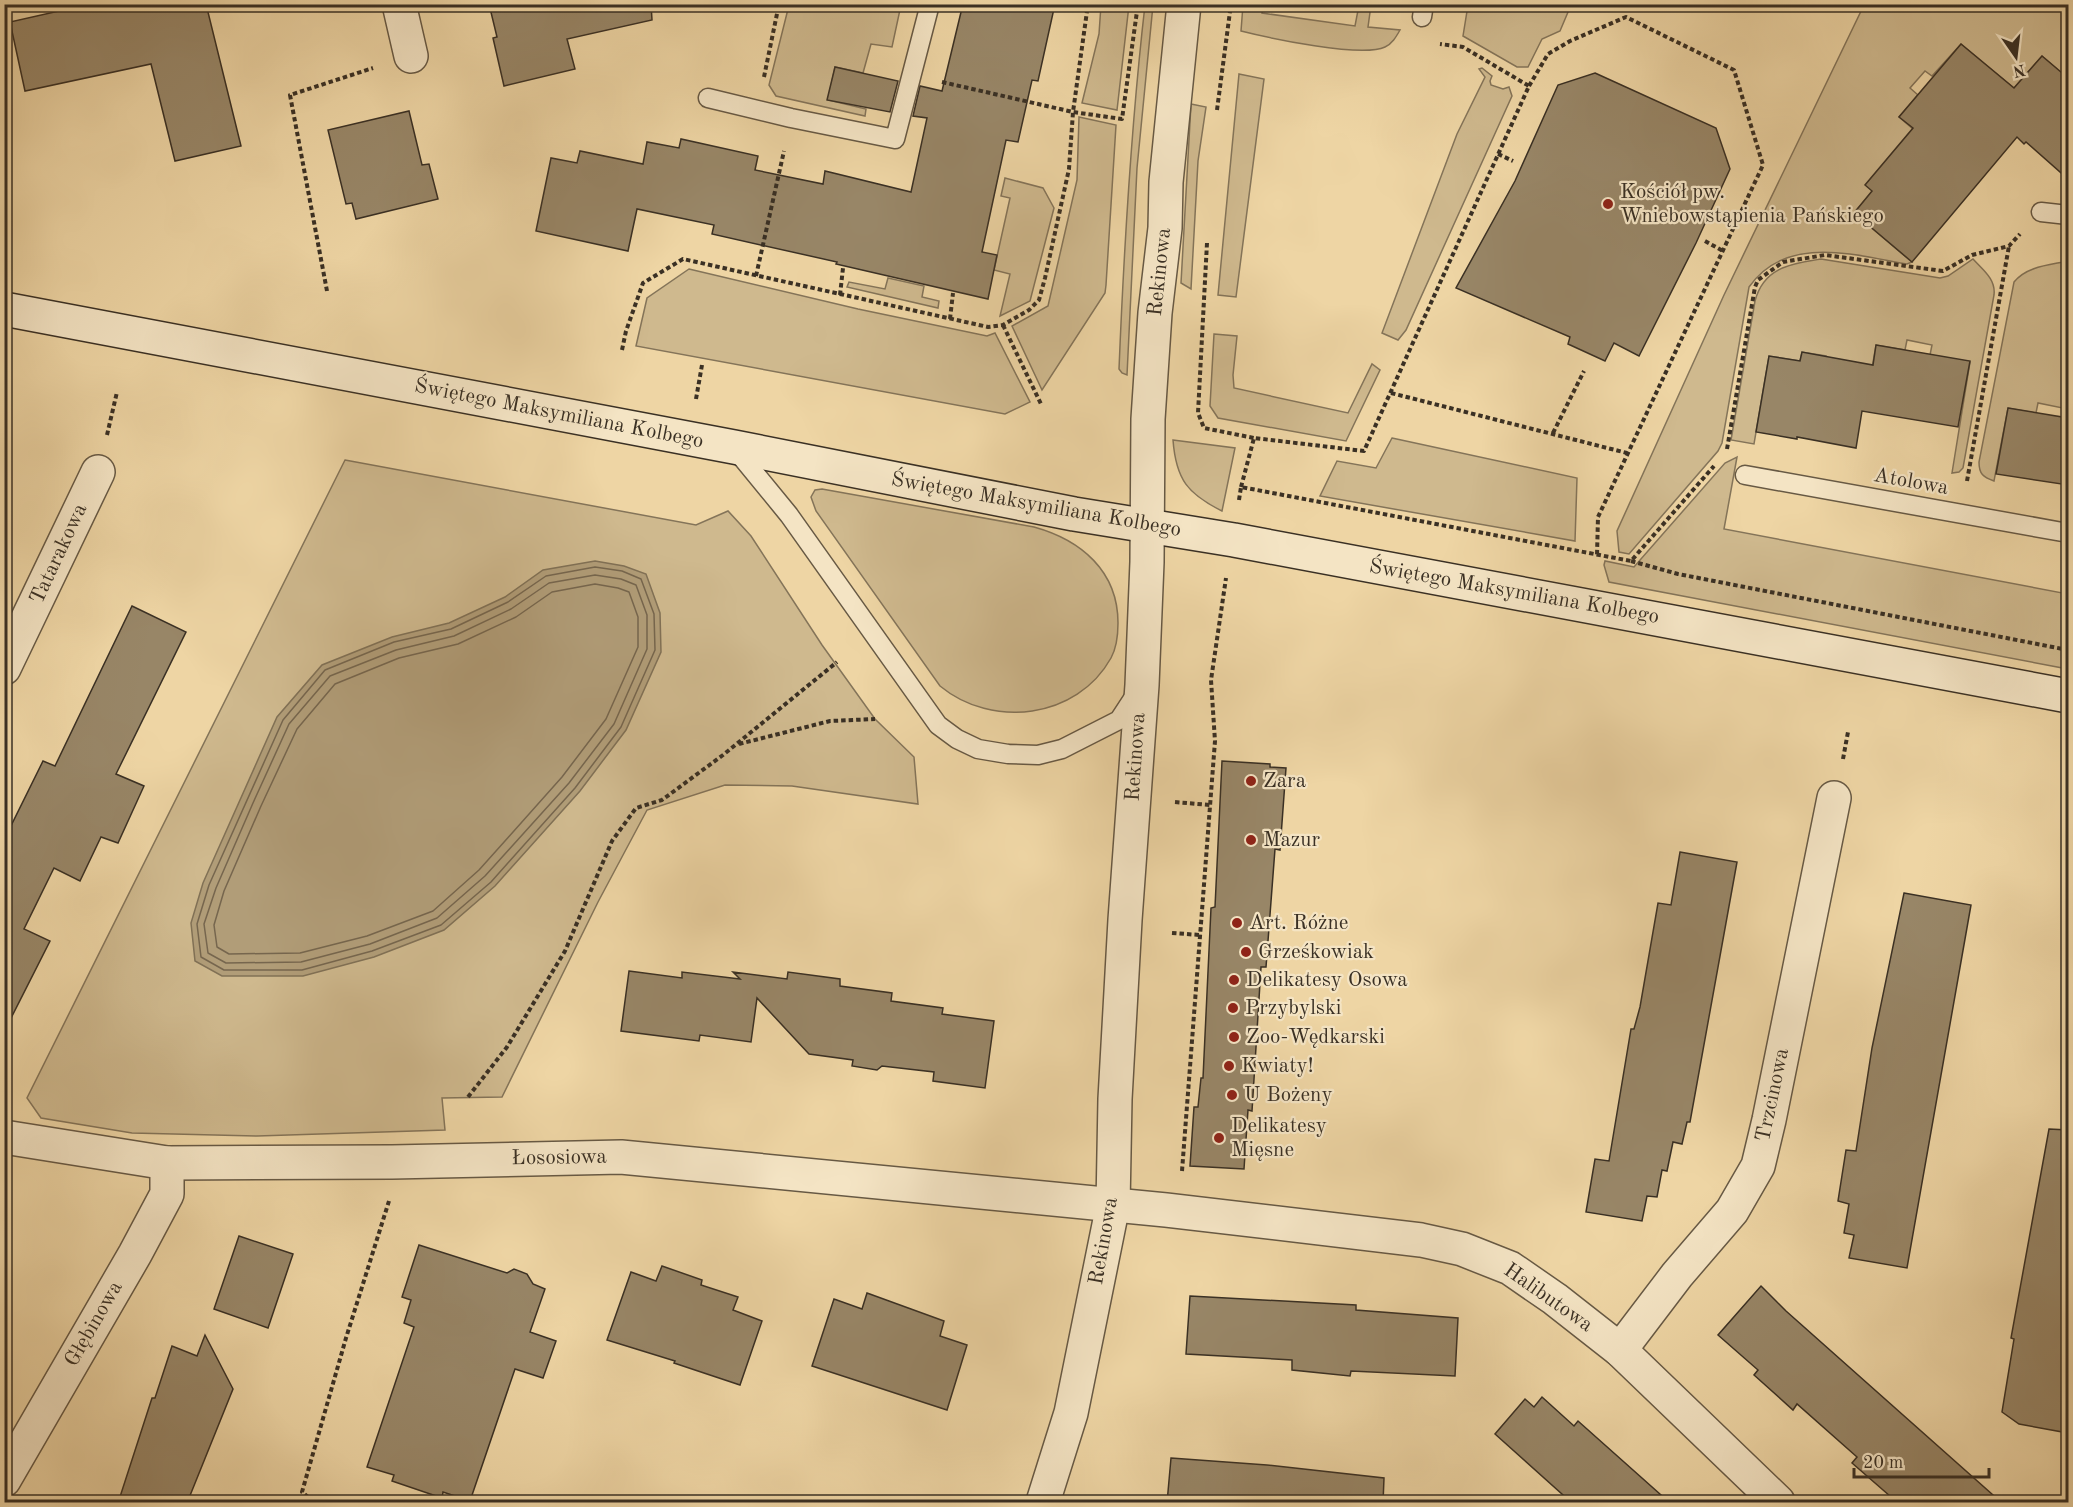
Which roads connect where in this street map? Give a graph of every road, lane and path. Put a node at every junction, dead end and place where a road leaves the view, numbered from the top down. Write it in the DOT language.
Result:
graph roads {
  1 [pos="399,4"];
  2 [pos="779,4"];
  3 [pos="930,4"];
  4 [pos="1088,4"];
  5 [pos="1138,4"];
  6 [pos="1184,4"];
  7 [pos="1231,4"];
  8 [pos="1432,43"];
  9 [pos="411,56"];
  10 [pos="913,75"];
  11 [pos="1529,86"];
  12 [pos="708,98"];
  13 [pos="758,110"];
  14 [pos="1217,111"];
  15 [pos="1072,112"];
  16 [pos="791,118"];
  17 [pos="1498,154"];
  18 [pos="1513,162"];
  19 [pos="2041,212"];
  20 [pos="2068,215"];
  21 [pos="1207,237"];
  22 [pos="1705,241"];
  23 [pos="2008,246"];
  24 [pos="1723,251"];
  25 [pos="843,268"];
  26 [pos="756,276"];
  27 [pos="327,291"];
  28 [pos="953,293"];
  29 [pos="840,295"];
  30 [pos="4,309"];
  31 [pos="950,319"];
  32 [pos="1003,325"];
  33 [pos="622,350"];
  34 [pos="702,365"];
  35 [pos="1584,371"];
  36 [pos="1391,393"];
  37 [pos="1041,404"];
  38 [pos="694,405"];
  39 [pos="1553,433"];
  40 [pos="1254,438"];
  41 [pos="1728,446"];
  42 [pos="734,447"];
  43 [pos="1738,448"];
  44 [pos="1627,453"];
  45 [pos="98,472"];
  46 [pos="1745,475"];
  47 [pos="1241,487"];
  48 [pos="1966,488"];
  49 [pos="1146,526"];
  50 [pos="2068,533"];
  51 [pos="1597,555"];
  52 [pos="1631,561"];
  53 [pos="2068,650"];
  54 [pos="837,662"];
  55 [pos="4,668"];
  56 [pos="1142,685"];
  57 [pos="2068,696"];
  58 [pos="875,719"];
  59 [pos="735,745"];
  60 [pos="1834,798"];
  61 [pos="1174,802"];
  62 [pos="1210,805"];
  63 [pos="1172,933"];
  64 [pos="1200,935"];
  65 [pos="468,1097"];
  66 [pos="4,1137"];
  67 [pos="167,1163"];
  68 [pos="390,1198"];
  69 [pos="1113,1205"];
  70 [pos="1620,1350"];
  71 [pos="4,1480"];
  72 [pos="314,1503"];
  73 [pos="1043,1503"];
  74 [pos="1778,1503"];
  1 -- 9 [label="street"];
  2 -- 13 [label="path"];
  3 -- 10 [label="lane"];
  4 -- 15 [label="path"];
  5 -- 15 [label="path"];
  6 -- 49 [label="street, Rekinowa"];
  7 -- 14 [label="path"];
  8 -- 11 [label="path"];
  9 -- 27 [label="path"];
  10 -- 15 [label="path"];
  10 -- 16 [label="lane"];
  11 -- 17 [label="path"];
  11 -- 24 [label="path"];
  12 -- 13 [label="lane"];
  13 -- 16 [label="lane"];
  15 -- 32 [label="path"];
  16 -- 26 [label="path"];
  17 -- 18 [label="path"];
  17 -- 36 [label="path"];
  19 -- 20 [label="lane"];
  21 -- 40 [label="path"];
  22 -- 24 [label="path"];
  23 -- 48 [label="path"];
  24 -- 44 [label="path"];
  25 -- 29 [label="path"];
  26 -- 29 [label="path"];
  26 -- 33 [label="path"];
  28 -- 31 [label="path"];
  29 -- 31 [label="path"];
  30 -- 42 [label="street, Świętego Maksymiliana Kolbego"];
  31 -- 32 [label="path"];
  32 -- 37 [label="path"];
  34 -- 38 [label="path"];
  35 -- 39 [label="path"];
  36 -- 39 [label="path"];
  36 -- 40 [label="path"];
  39 -- 44 [label="path"];
  40 -- 47 [label="path"];
  41 -- 43 [label="path"];
  42 -- 49 [label="street, Świętego Maksymiliana Kolbego"];
  42 -- 56 [label="lane"];
  44 -- 51 [label="path"];
  45 -- 55 [label="street, Tatarakowa"];
  46 -- 50 [label="lane, Atolowa"];
  49 -- 56 [label="street, Rekinowa"];
  49 -- 57 [label="street, Świętego Maksymiliana Kolbego"];
  52 -- 53 [label="path"];
  54 -- 59 [label="path"];
  56 -- 69 [label="street, Rekinowa"];
  58 -- 59 [label="path"];
  59 -- 65 [label="path"];
  60 -- 70 [label="street, Trzcinowa"];
  61 -- 62 [label="path"];
  63 -- 64 [label="path"];
  66 -- 67 [label="street, Łososiowa"];
  67 -- 69 [label="street, Łososiowa"];
  67 -- 71 [label="street, Głębinowa"];
  68 -- 72 [label="path"];
  69 -- 70 [label="street, Halibutowa"];
  69 -- 73 [label="street, Rekinowa"];
  70 -- 74 [label="street, Halibutowa"];
}
